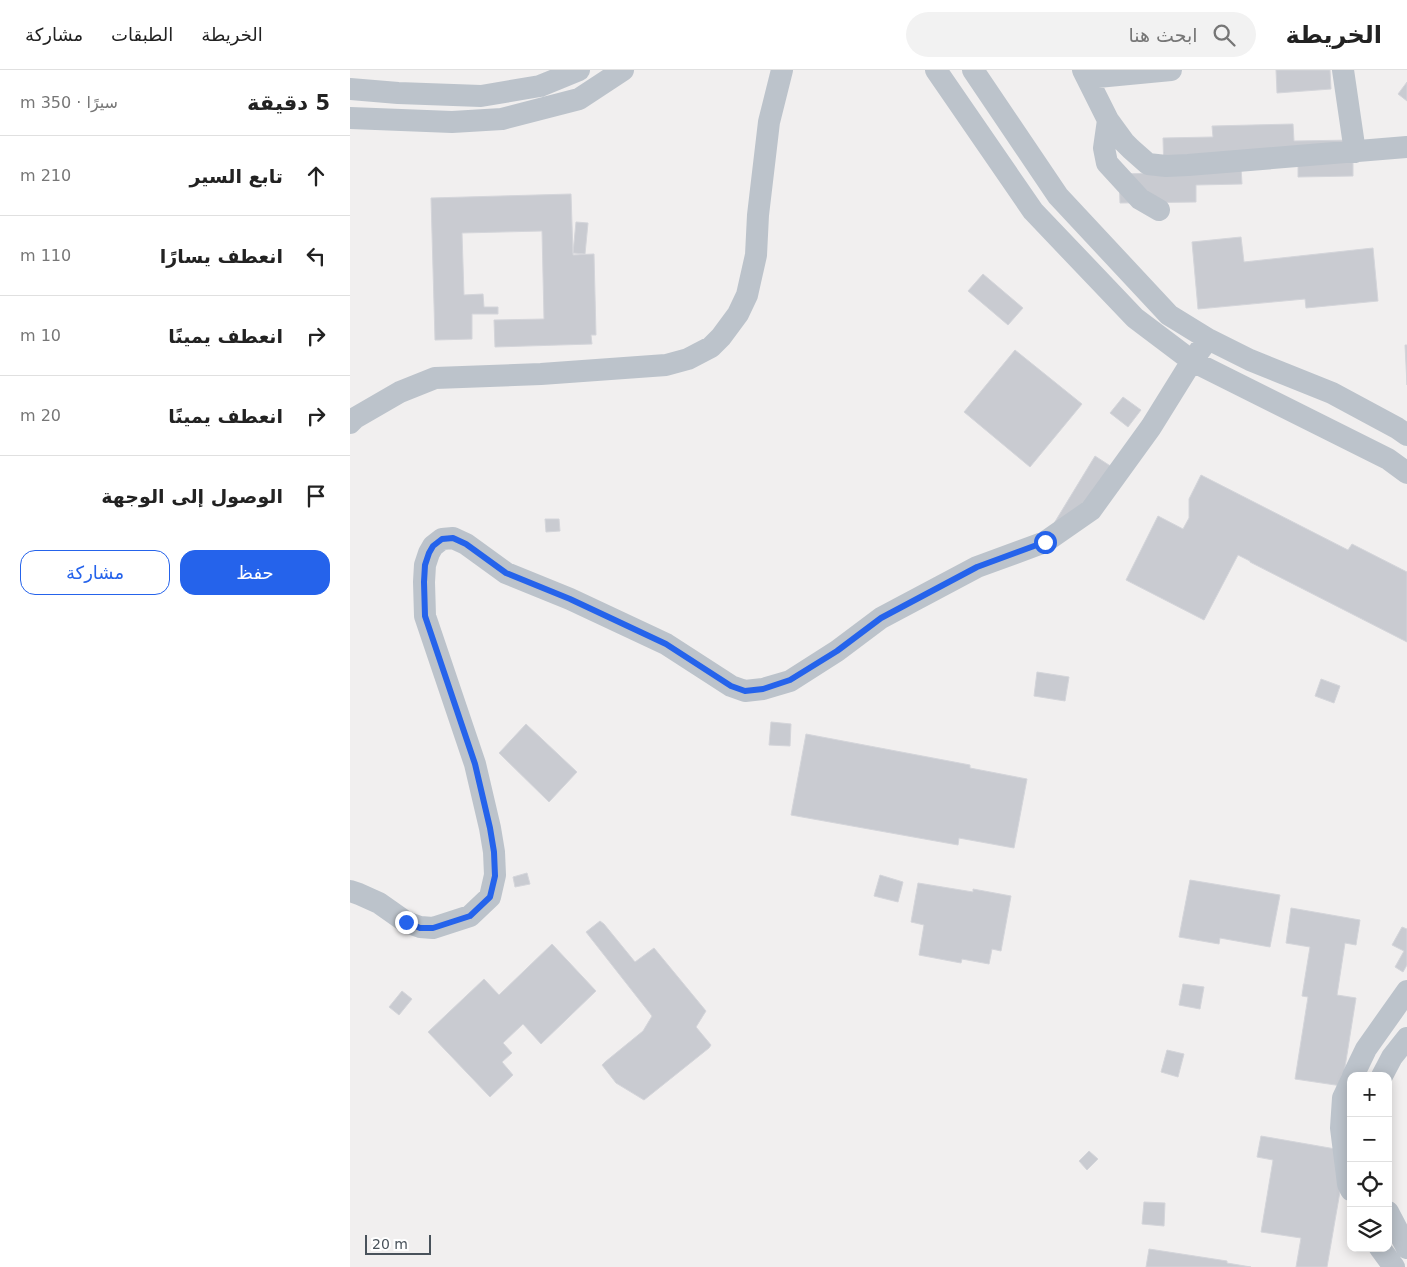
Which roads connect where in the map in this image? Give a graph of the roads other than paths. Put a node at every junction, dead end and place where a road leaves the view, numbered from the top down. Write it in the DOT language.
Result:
graph roads {
  1 [pos="579,70"];
  2 [pos="623,70"];
  3 [pos="782,70"];
  4 [pos="936,70"];
  5 [pos="973,70"];
  6 [pos="1171,70"];
  7 [pos="1343,70"];
  8 [pos="1085,74"];
  9 [pos="350,89"];
  10 [pos="350,118"];
  11 [pos="1108,120"];
  12 [pos="1407,147"];
  13 [pos="1355,152"];
  14 [pos="1159,210"];
  15 [pos="1208,339"];
  16 [pos="1192,361"];
  17 [pos="350,423"];
  18 [pos="1407,435"];
  19 [pos="1407,473"];
  20 [pos="350,891"];
  21 [pos="1407,991"];
  22 [pos="1407,1038"];
  23 [pos="1355,1072"];
  24 [pos="1384,1072"];
  25 [pos="1347,1090"];
  26 [pos="1347,1176"];
  27 [pos="1392,1220"];
  28 [pos="1407,1248"];
  29 [pos="1383,1252"];
  30 [pos="1394,1267"];
  1 -- 9 [label="street"];
  2 -- 10 [label="street"];
  3 -- 17 [label="street"];
  4 -- 16 [label="street"];
  5 -- 15 [label="street"];
  6 -- 8 [label="street"];
  7 -- 13 [label="street"];
  8 -- 11 [label="street"];
  11 -- 13 [label="street"];
  11 -- 14 [label="street"];
  12 -- 13 [label="street"];
  15 -- 16 [label="street"];
  15 -- 18 [label="street"];
  16 -- 19 [label="street"];
  16 -- 20 [label="street"];
  21 -- 23 [label="street"];
  22 -- 24 [label="street"];
  25 -- 26 [label="street"];
  27 -- 28 [label="street"];
  29 -- 30 [label="street"];
}
